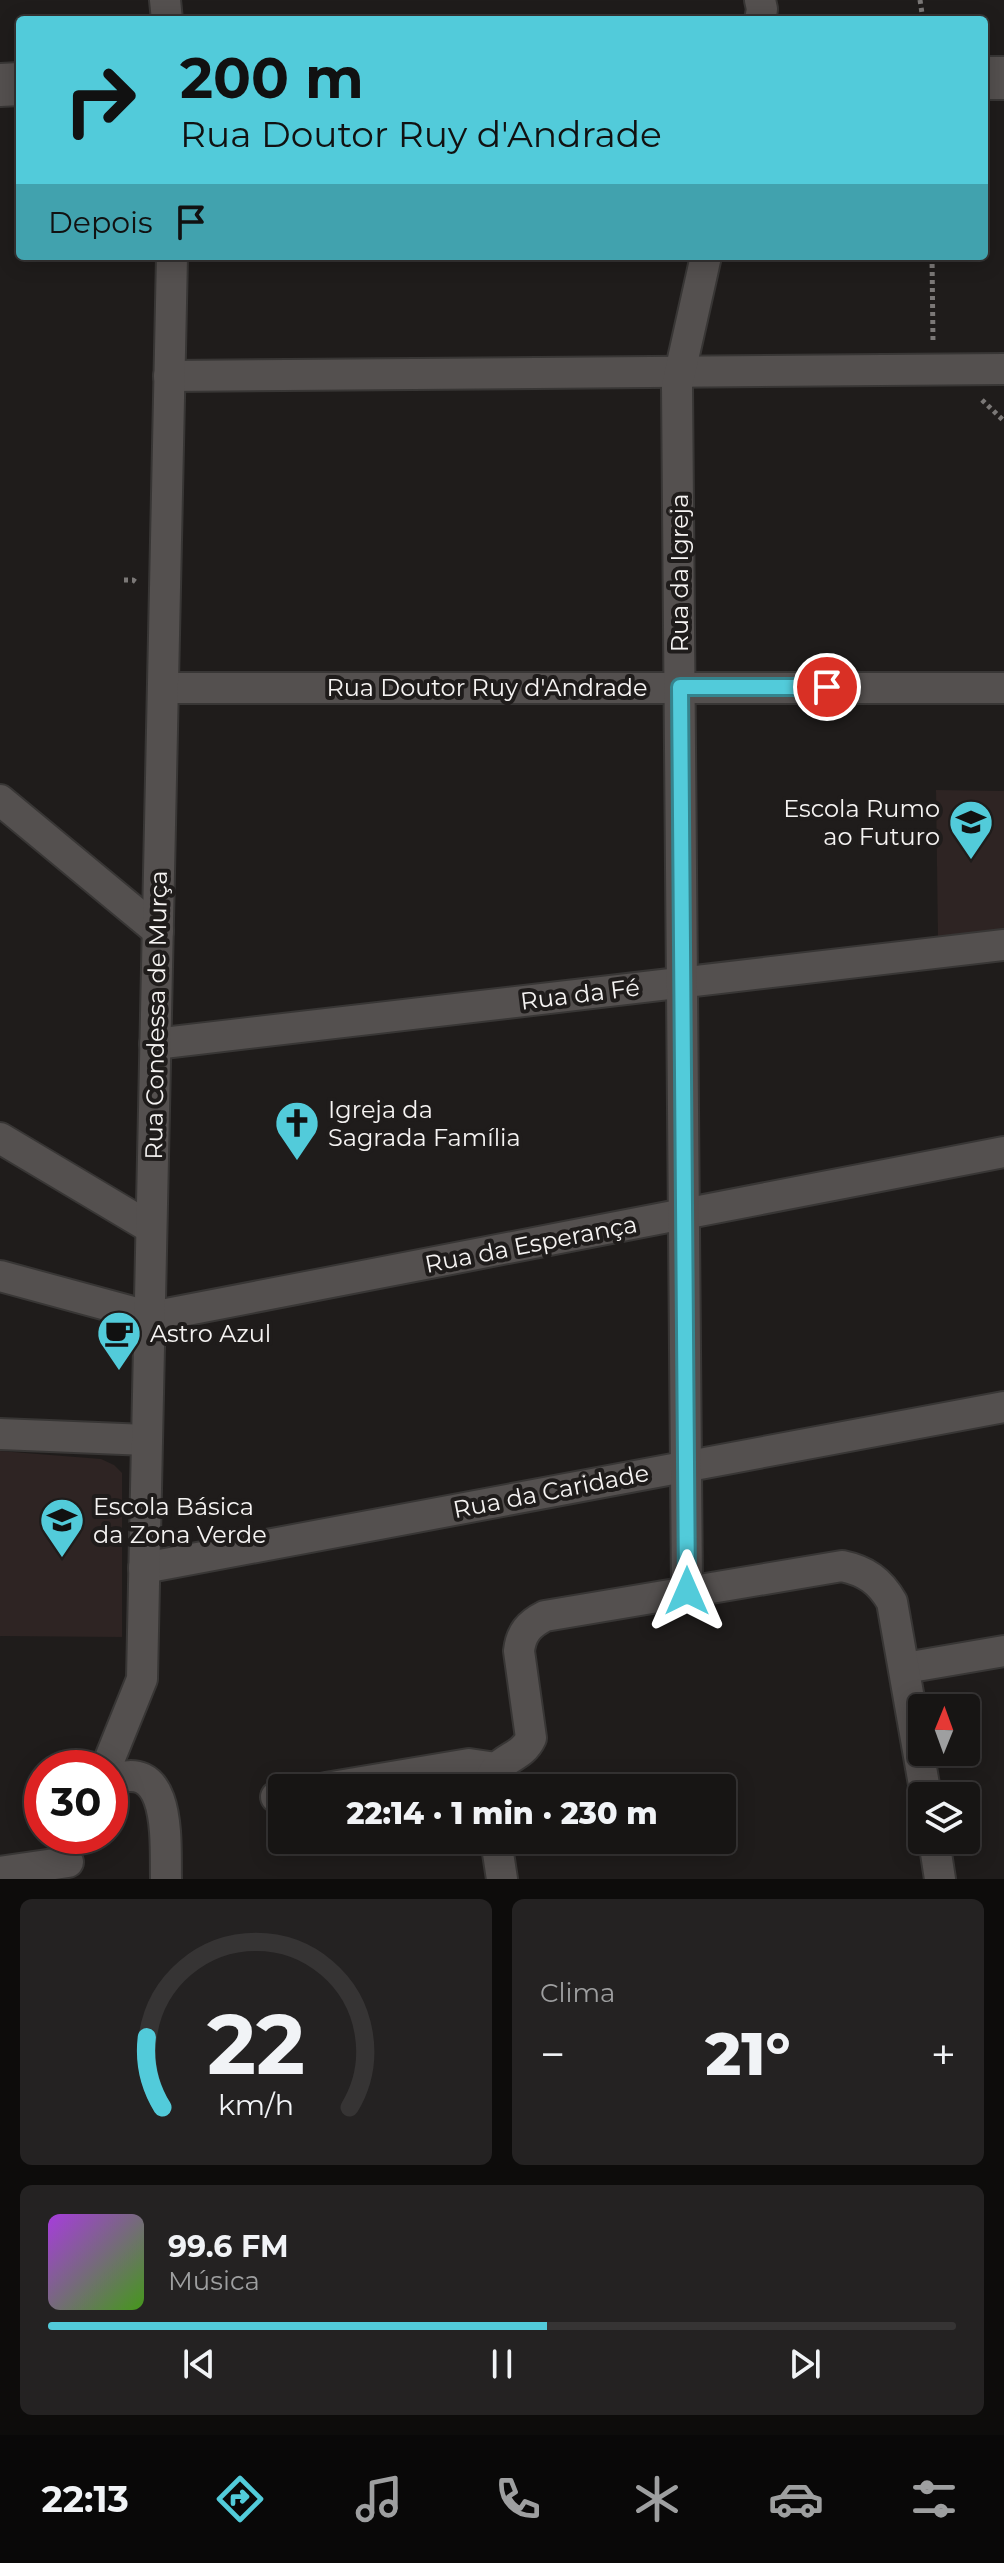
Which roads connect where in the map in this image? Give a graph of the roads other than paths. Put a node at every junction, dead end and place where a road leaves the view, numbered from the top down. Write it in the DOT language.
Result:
graph roads {
  1 [pos="172,260"];
  2 [pos="705,260"];
  3 [pos="1004,369"];
  4 [pos="680,372"];
  5 [pos="169,376"];
  6 [pos="680,687"];
  7 [pos="163,688"];
  8 [pos="1004,688"];
  9 [pos="0,800"];
  10 [pos="158,931"];
  11 [pos="1004,945"];
  12 [pos="682,982"];
  13 [pos="155,1044"];
  14 [pos="0,1138"];
  15 [pos="1004,1152"];
  16 [pos="684,1214"];
  17 [pos="151,1228"];
  18 [pos="0,1276"];
  19 [pos="151,1317"];
  20 [pos="1004,1407"];
  21 [pos="0,1434"];
  22 [pos="147,1440"];
  23 [pos="686,1466"];
  24 [pos="144,1568"];
  25 [pos="687,1591"];
  26 [pos="1004,1651"];
  27 [pos="905,1668"];
  28 [pos="113,1750"];
  29 [pos="409,1774"];
  30 [pos="485,1774"];
  31 [pos="496,1774"];
  32 [pos="128,1777"];
  33 [pos="924,1782"];
  34 [pos="498,1854"];
  35 [pos="936,1854"];
  36 [pos="69,1859"];
  37 [pos="0,1872"];
  38 [pos="166,1879"];
  39 [pos="502,1879"];
  40 [pos="940,1879"];
  1 -- 5 [label="street, Rua Condessa de Murça"];
  2 -- 4 [label="street, Rua da Igreja"];
  3 -- 4 [label="street"];
  4 -- 5 [label="street"];
  4 -- 6 [label="street, Rua da Igreja"];
  5 -- 7 [label="street, Rua Condessa de Murça"];
  6 -- 7 [label="street, Rua Doutor Ruy d'Andrade"];
  6 -- 8 [label="street, Rua Doutor Ruy d'Andrade"];
  6 -- 12 [label="street, Rua da Igreja"];
  7 -- 10 [label="street, Rua Condessa de Murça"];
  9 -- 10 [label="street"];
  10 -- 13 [label="street, Rua Condessa de Murça"];
  11 -- 12 [label="street, Rua da Fé"];
  12 -- 13 [label="street, Rua da Fé"];
  12 -- 16 [label="street, Rua da Igreja"];
  13 -- 17 [label="street, Rua Condessa de Murça"];
  14 -- 17 [label="street"];
  15 -- 16 [label="street, Rua da Esperança"];
  16 -- 19 [label="street, Rua da Esperança"];
  16 -- 23 [label="street, Rua da Igreja"];
  17 -- 19 [label="street, Rua Condessa de Murça"];
  18 -- 19 [label="street"];
  19 -- 22 [label="street, Rua Condessa de Murça"];
  20 -- 23 [label="street, Rua da Caridade"];
  21 -- 22 [label="street"];
  22 -- 24 [label="street, Rua Condessa de Murça"];
  23 -- 24 [label="street, Rua da Caridade"];
  23 -- 25 [label="street, Rua da Igreja"];
  24 -- 28 [label="street, Rua Condessa de Murça"];
  25 -- 27 [label="street"];
  25 -- 31 [label="street"];
  26 -- 27 [label="street"];
  27 -- 33 [label="street"];
  29 -- 30 [label="street"];
  32 -- 38 [label="street"];
  34 -- 39 [label="street"];
  35 -- 40 [label="street"];
  36 -- 37 [label="street"];
}
